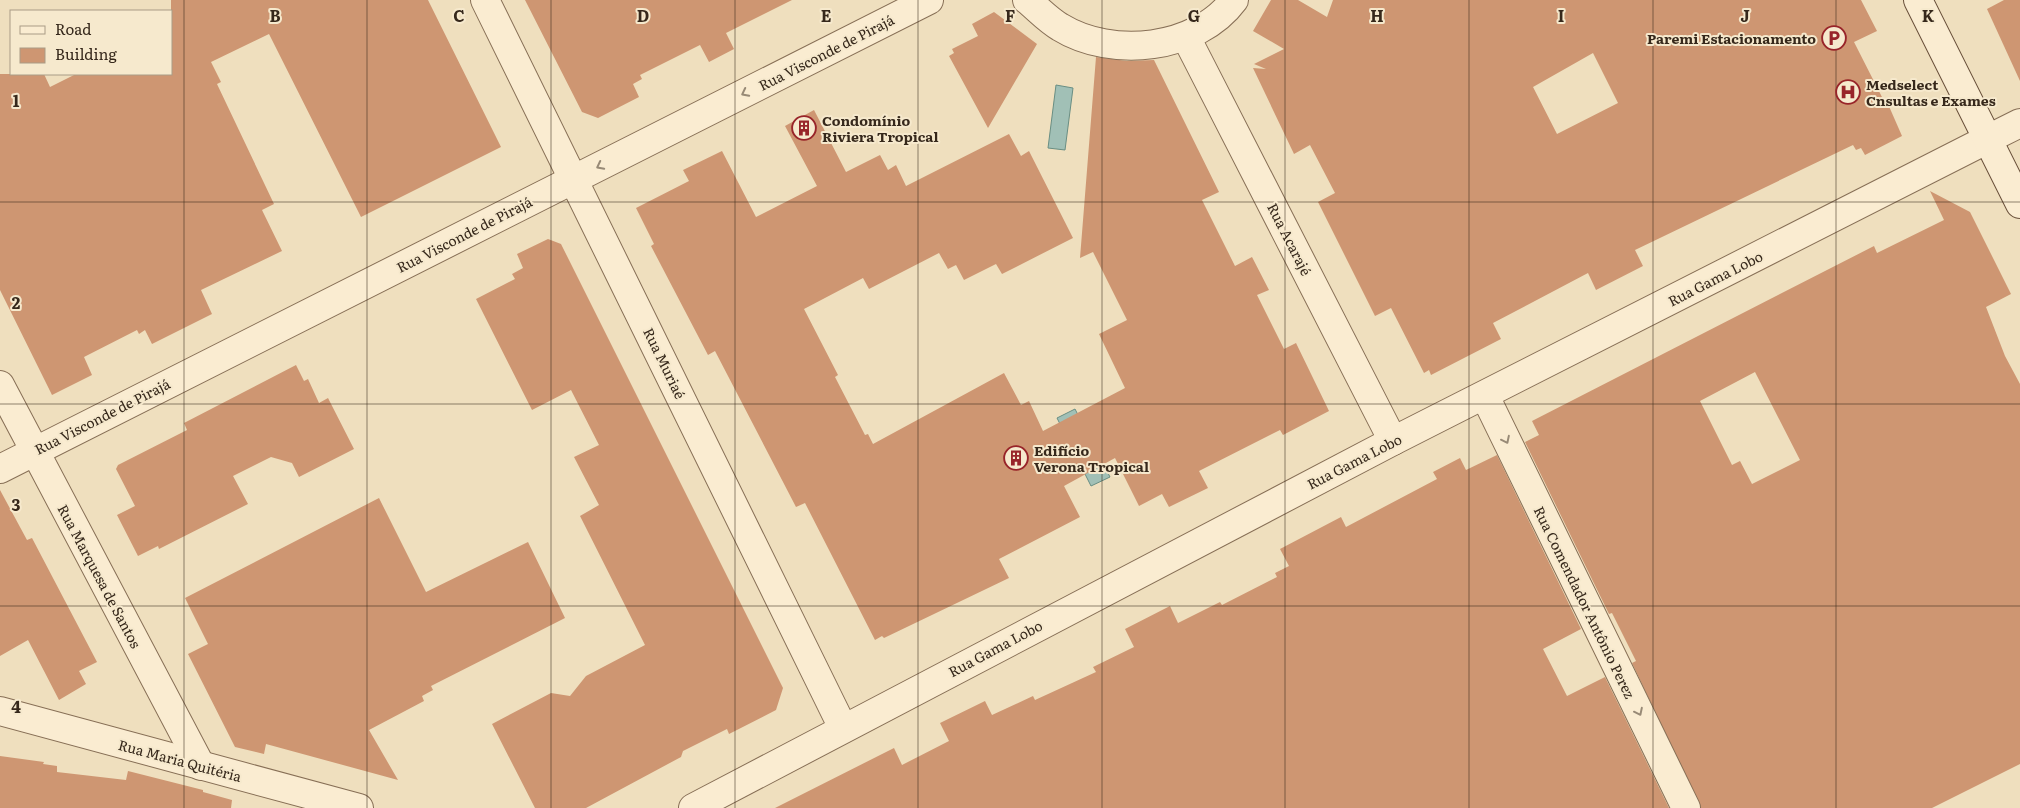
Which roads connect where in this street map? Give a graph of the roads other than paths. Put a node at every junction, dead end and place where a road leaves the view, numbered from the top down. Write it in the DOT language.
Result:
graph roads {
  1 [pos="485,0"];
  2 [pos="929,0"];
  3 [pos="1028,0"];
  4 [pos="1234,0"];
  5 [pos="1918,0"];
  6 [pos="1186,37"];
  7 [pos="2020,123"];
  8 [pos="1988,139"];
  9 [pos="575,179"];
  10 [pos="2020,204"];
  11 [pos="0,385"];
  12 [pos="1485,396"];
  13 [pos="1393,441"];
  14 [pos="33,450"];
  15 [pos="0,469"];
  16 [pos="0,711"];
  17 [pos="843,728"];
  18 [pos="201,766"];
  19 [pos="360,808"];
  20 [pos="693,808"];
  21 [pos="1686,808"];
  1 -- 9 [label="street, Rua Muriaé"];
  2 -- 9 [label="street, Rua Visconde de Pirajá, one-way"];
  3 -- 6 [label="street"];
  4 -- 6 [label="street"];
  5 -- 8 [label="street"];
  6 -- 13 [label="street, Rua Acarajé"];
  7 -- 8 [label="street, Rua Gama Lobo"];
  8 -- 10 [label="street"];
  8 -- 12 [label="street, Rua Gama Lobo"];
  9 -- 14 [label="street, Rua Visconde de Pirajá"];
  9 -- 17 [label="street, Rua Muriaé"];
  11 -- 14 [label="street, Rua Marquesa de Santos"];
  12 -- 13 [label="street, Rua Gama Lobo"];
  12 -- 21 [label="street, Rua Comendador Antônio Perez, one-way"];
  13 -- 17 [label="street, Rua Gama Lobo"];
  14 -- 15 [label="street, Rua Visconde de Pirajá"];
  14 -- 18 [label="street, Rua Marquesa de Santos"];
  16 -- 18 [label="street, Rua Maria Quitéria"];
  17 -- 20 [label="street, Rua Gama Lobo"];
  18 -- 19 [label="street, Rua Maria Quitéria"];
}
